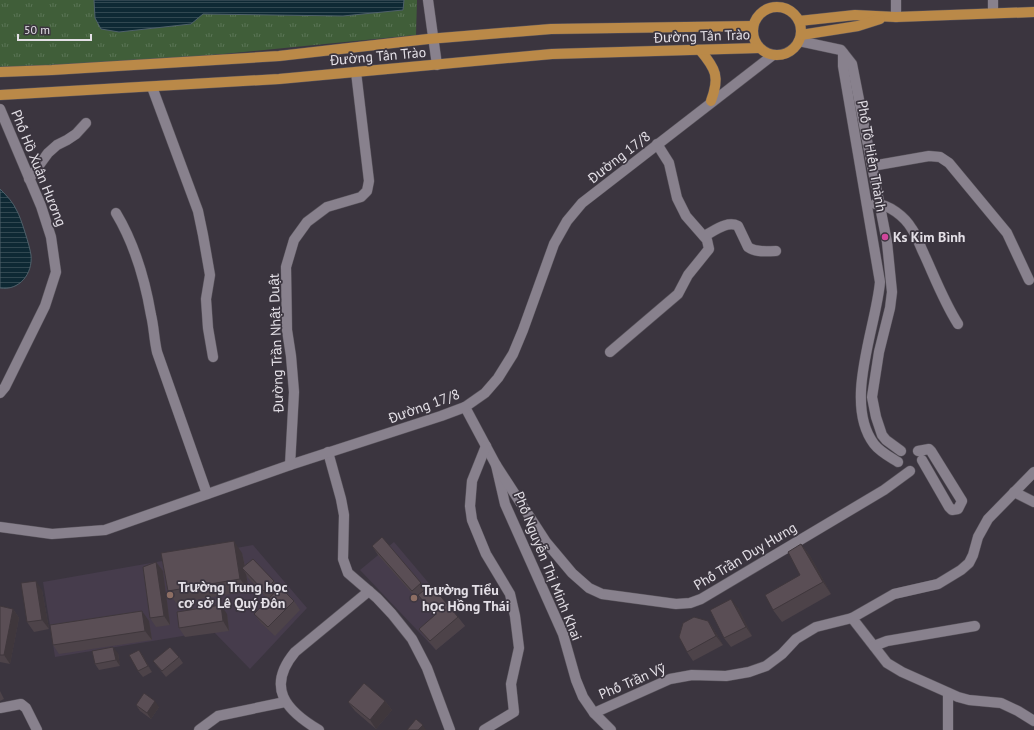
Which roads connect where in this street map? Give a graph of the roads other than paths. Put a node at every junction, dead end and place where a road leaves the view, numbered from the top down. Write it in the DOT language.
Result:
graph roads {
  1 [pos="428,0"];
  2 [pos="896,0"];
  3 [pos="993,0"];
  4 [pos="1034,12"];
  5 [pos="993,13"];
  6 [pos="891,17"];
  7 [pos="799,21"];
  8 [pos="753,26"];
  9 [pos="800,38"];
  10 [pos="433,39"];
  11 [pos="759,48"];
  12 [pos="700,50"];
  13 [pos="844,53"];
  14 [pos="773,55"];
  15 [pos="437,65"];
  16 [pos="0,72"];
  17 [pos="356,72"];
  18 [pos="152,87"];
  19 [pos="0,95"];
  20 [pos="711,102"];
  21 [pos="0,109"];
  22 [pos="86,123"];
  23 [pos="658,144"];
  24 [pos="872,166"];
  25 [pos="30,179"];
  26 [pos="867,204"];
  27 [pos="879,204"];
  28 [pos="116,213"];
  29 [pos="704,236"];
  30 [pos="776,251"];
  31 [pos="1029,280"];
  32 [pos="958,324"];
  33 [pos="610,352"];
  34 [pos="213,357"];
  35 [pos="2,388"];
  36 [pos="465,407"];
  37 [pos="486,446"];
  38 [pos="901,451"];
  39 [pos="328,452"];
  40 [pos="920,455"];
  41 [pos="898,462"];
  42 [pos="290,465"];
  43 [pos="496,465"];
  44 [pos="910,471"];
  45 [pos="1034,472"];
  46 [pos="1014,492"];
  47 [pos="207,494"];
  48 [pos="1034,502"];
  49 [pos="0,527"];
  50 [pos="369,591"];
  51 [pos="852,618"];
  52 [pos="975,626"];
  53 [pos="874,646"];
  54 [pos="948,693"];
  55 [pos="285,702"];
  56 [pos="0,708"];
  57 [pos="594,713"];
  58 [pos="1034,721"];
  59 [pos="37,730"];
  60 [pos="199,730"];
  61 [pos="319,730"];
  62 [pos="450,730"];
  63 [pos="484,730"];
  64 [pos="611,730"];
  65 [pos="948,730"];
  1 -- 10 [label="street"];
  2 -- 6 [label="street"];
  3 -- 5 [label="street"];
  4 -- 5 [label="main road"];
  5 -- 6 [label="main road"];
  6 -- 7 [label="main road"];
  6 -- 9 [label="main road"];
  7 -- 8 [label="main road"];
  7 -- 9 [label="main road"];
  8 -- 10 [label="main road, Đường Tân Trào"];
  8 -- 11 [label="main road"];
  9 -- 13 [label="street"];
  9 -- 14 [label="main road"];
  10 -- 15 [label="street"];
  10 -- 16 [label="main road, Đường Tân Trào"];
  11 -- 12 [label="main road, Đường Tân Trào"];
  11 -- 14 [label="main road"];
  12 -- 15 [label="main road, Đường Tân Trào"];
  12 -- 20 [label="main road"];
  13 -- 24 [label="street, Phố Tô Hiến Thành"];
  13 -- 26 [label="street, Phố Tô Hiến Thành"];
  14 -- 20 [label="street, Đường 17/8"];
  15 -- 17 [label="main road, Đường Tân Trào"];
  17 -- 18 [label="main road, Đường Tân Trào"];
  17 -- 42 [label="street, Đường Trần Nhật Duật"];
  18 -- 19 [label="main road, Đường Tân Trào"];
  18 -- 34 [label="street"];
  20 -- 23 [label="street, Đường 17/8"];
  21 -- 25 [label="street, Phố Hồ Xuân Hương"];
  22 -- 25 [label="street"];
  23 -- 29 [label="street"];
  23 -- 36 [label="street, Đường 17/8"];
  24 -- 27 [label="street, Phố Tô Hiến Thành"];
  24 -- 31 [label="street"];
  25 -- 35 [label="street, Phố Hồ Xuân Hương"];
  26 -- 27 [label="street"];
  26 -- 41 [label="street, Phố Tô Hiến Thành"];
  27 -- 32 [label="street"];
  27 -- 38 [label="street, Phố Tô Hiến Thành"];
  28 -- 47 [label="street"];
  29 -- 30 [label="street"];
  29 -- 33 [label="street"];
  36 -- 37 [label="street, Phố Nguyễn Thị Minh Khai"];
  36 -- 39 [label="street, Đường 17/8"];
  37 -- 43 [label="street, Phố Nguyễn Thị Minh Khai"];
  37 -- 63 [label="street"];
  38 -- 40 [label="street"];
  38 -- 41 [label="street"];
  39 -- 42 [label="street, Đường 17/8"];
  39 -- 50 [label="street"];
  40 -- 40 [label="street"];
  40 -- 44 [label="street"];
  41 -- 44 [label="street, Phố Tô Hiến Thành"];
  42 -- 47 [label="street, Đường 17/8"];
  43 -- 44 [label="street, Phố Trần Duy Hưng"];
  43 -- 57 [label="street, Phố Nguyễn Thị Minh Khai"];
  45 -- 46 [label="street, Phố Trần Vỹ"];
  46 -- 48 [label="street"];
  46 -- 51 [label="street, Phố Trần Vỹ"];
  47 -- 49 [label="street, Đường 17/8"];
  50 -- 55 [label="street"];
  50 -- 62 [label="street"];
  51 -- 53 [label="street"];
  51 -- 57 [label="street, Phố Trần Vỹ"];
  52 -- 53 [label="street"];
  53 -- 54 [label="street"];
  54 -- 58 [label="street"];
  54 -- 65 [label="street"];
  55 -- 60 [label="street"];
  55 -- 61 [label="street"];
  56 -- 59 [label="street"];
  57 -- 64 [label="street, Phố Nguyễn Thị Minh Khai"];
}
